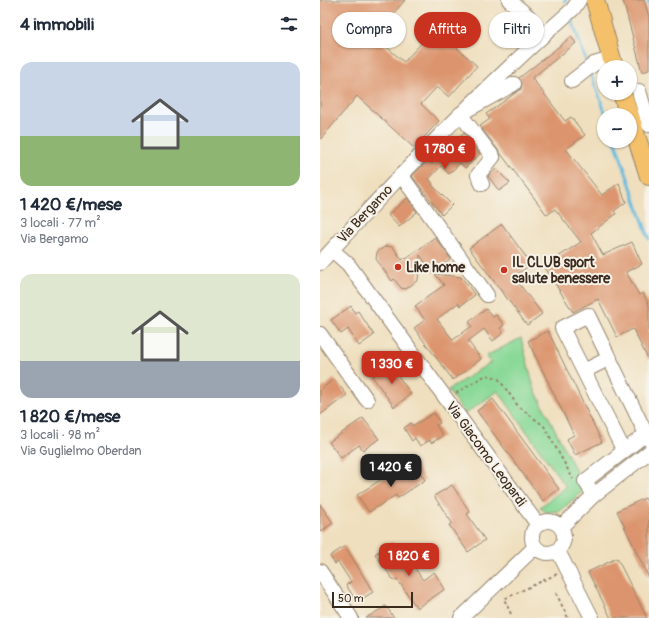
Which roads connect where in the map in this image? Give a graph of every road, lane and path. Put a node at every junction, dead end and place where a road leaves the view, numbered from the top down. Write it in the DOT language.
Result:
graph roads {
  1 [pos="509,0"];
  2 [pos="576,4"];
  3 [pos="596,5"];
  4 [pos="523,12"];
  5 [pos="544,34"];
  6 [pos="529,48"];
  7 [pos="612,60"];
  8 [pos="597,66"];
  9 [pos="572,81"];
  10 [pos="514,84"];
  11 [pos="635,100"];
  12 [pos="460,114"];
  13 [pos="649,126"];
  14 [pos="637,138"];
  15 [pos="401,175"];
  16 [pos="649,176"];
  17 [pos="482,184"];
  18 [pos="332,250"];
  19 [pos="320,263"];
  20 [pos="487,295"];
  21 [pos="320,334"];
  22 [pos="610,358"];
  23 [pos="584,371"];
  24 [pos="446,399"];
  25 [pos="366,400"];
  26 [pos="648,437"];
  27 [pos="624,451"];
  28 [pos="649,452"];
  29 [pos="575,482"];
  30 [pos="594,495"];
  31 [pos="538,524"];
  32 [pos="561,527"];
  33 [pos="535,547"];
  34 [pos="558,550"];
  35 [pos="567,570"];
  36 [pos="320,571"];
  37 [pos="556,593"];
  38 [pos="511,614"];
  39 [pos="351,618"];
  40 [pos="460,618"];
  41 [pos="568,618"];
  42 [pos="592,618"];
  1 -- 4 [label="street"];
  2 -- 3 [label="street, Via Bergamo"];
  2 -- 5 [label="street, Via Bergamo"];
  3 -- 7 [label="main road"];
  6 -- 12 [label="street, Via Bergamo"];
  8 -- 9 [label="street"];
  10 -- 12 [label="street, Via Bergamo"];
  11 -- 13 [label="street"];
  12 -- 15 [label="street, Via Bergamo"];
  12 -- 17 [label="street"];
  14 -- 16 [label="main road"];
  15 -- 18 [label="street, Via Bergamo"];
  15 -- 20 [label="street"];
  18 -- 19 [label="street, Via Bergamo"];
  18 -- 24 [label="street, Via Giacomo Leopardi"];
  21 -- 25 [label="street"];
  22 -- 23 [label="street"];
  22 -- 23 [label="street"];
  22 -- 26 [label="street"];
  23 -- 27 [label="street"];
  24 -- 29 [label="path"];
  24 -- 31 [label="street, Via Giacomo Leopardi"];
  26 -- 27 [label="street"];
  27 -- 30 [label="street"];
  28 -- 30 [label="street"];
  30 -- 32 [label="street"];
  31 -- 32 [label="street"];
  31 -- 33 [label="street"];
  32 -- 34 [label="street"];
  33 -- 34 [label="street"];
  33 -- 40 [label="street"];
  34 -- 35 [label="street"];
  35 -- 38 [label="path"];
  35 -- 42 [label="street"];
  36 -- 39 [label="street"];
  37 -- 41 [label="path"];
}
